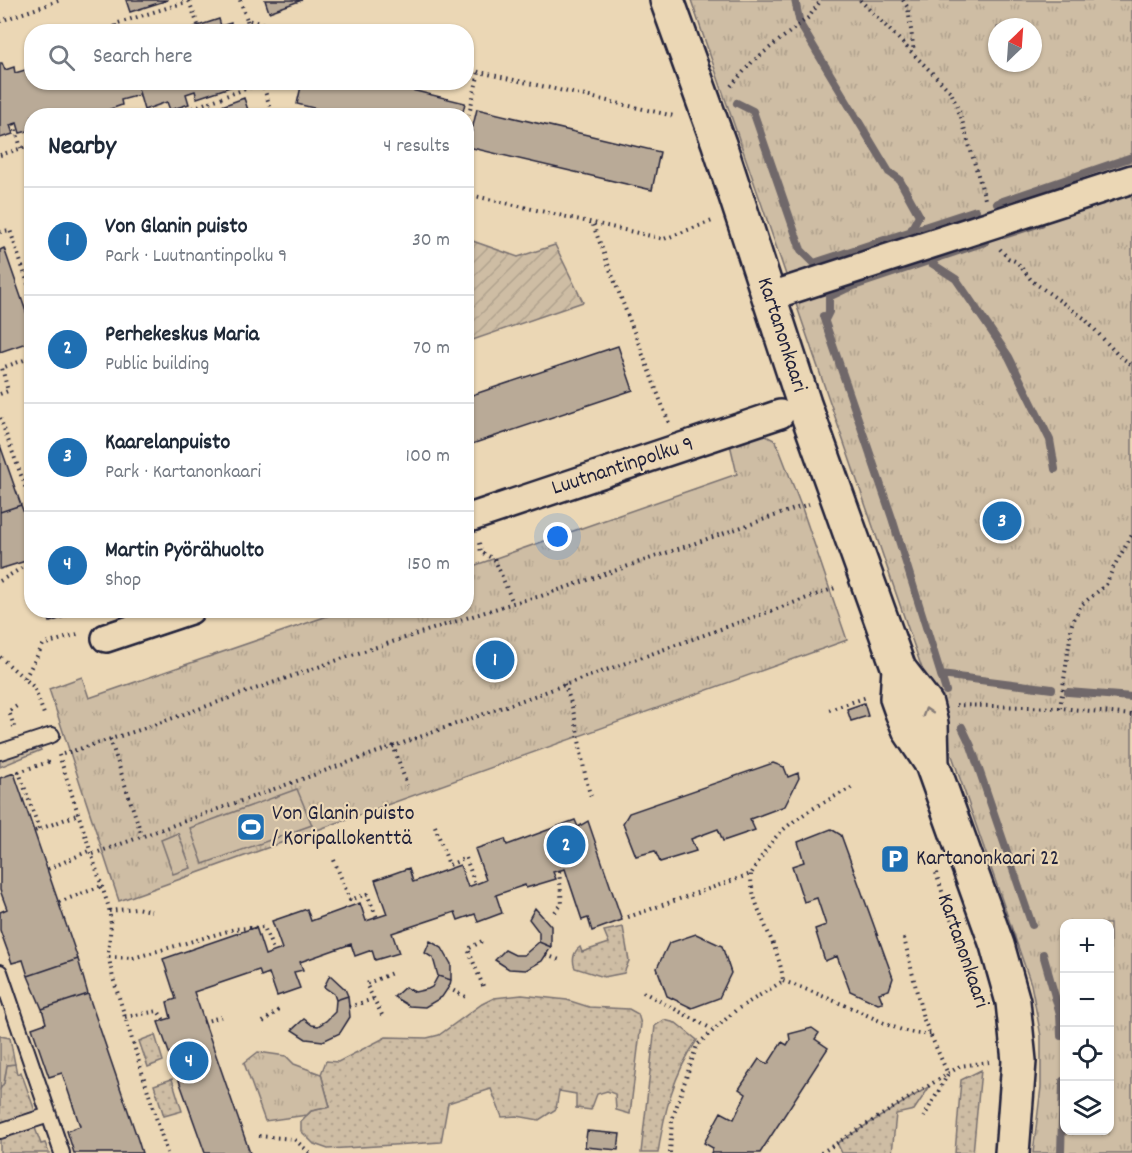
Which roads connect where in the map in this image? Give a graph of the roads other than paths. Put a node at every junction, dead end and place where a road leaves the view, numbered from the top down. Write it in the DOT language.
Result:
graph roads {
  1 [pos="667,0"];
  2 [pos="1132,178"];
  3 [pos="768,297"];
  4 [pos="792,409"];
  5 [pos="474,516"];
  6 [pos="166,618"];
  7 [pos="105,638"];
  8 [pos="52,735"];
  9 [pos="0,752"];
  10 [pos="0,972"];
  11 [pos="49,1115"];
  12 [pos="0,1131"];
  13 [pos="62,1153"];
  14 [pos="1012,1153"];
  1 -- 3 [label="street, Kartanonkaari"];
  2 -- 3 [label="street"];
  3 -- 4 [label="street, Kartanonkaari"];
  4 -- 5 [label="street, Luutnantinpolku 9"];
  4 -- 14 [label="street, Kartanonkaari"];
  6 -- 7 [label="street"];
  8 -- 9 [label="lane"];
  10 -- 11 [label="lane"];
  11 -- 12 [label="lane"];
  11 -- 13 [label="lane"];
}
